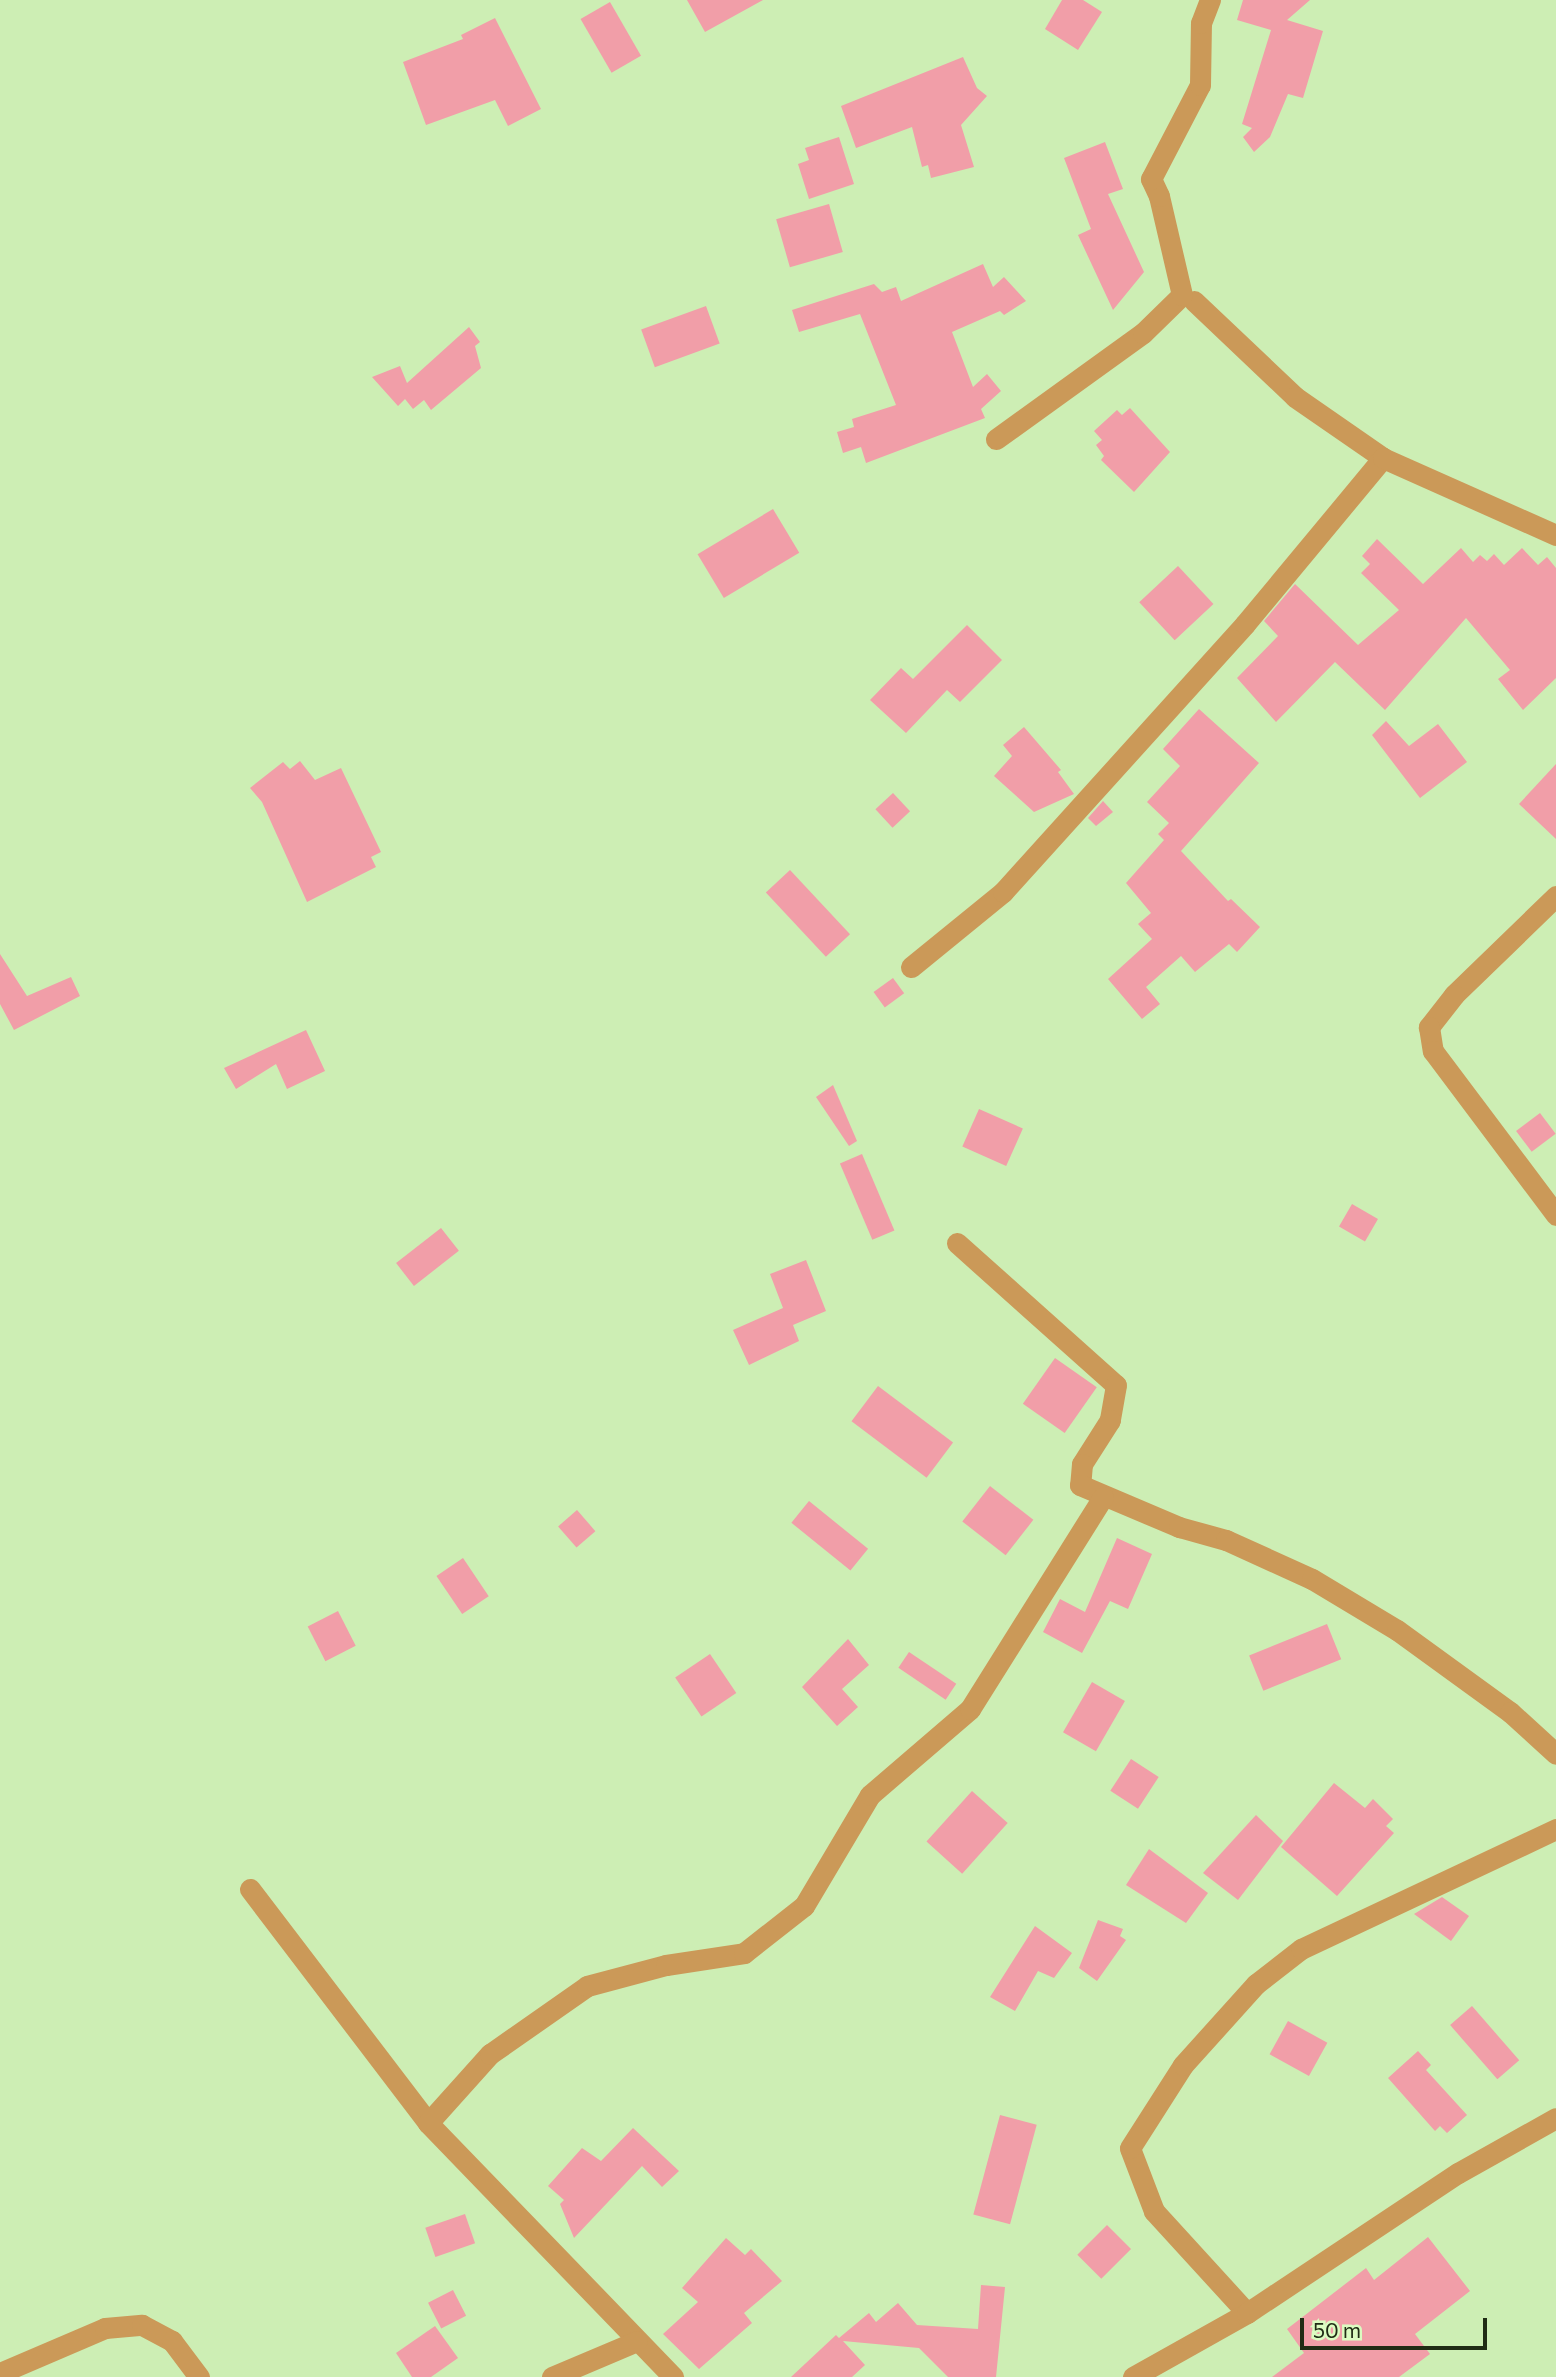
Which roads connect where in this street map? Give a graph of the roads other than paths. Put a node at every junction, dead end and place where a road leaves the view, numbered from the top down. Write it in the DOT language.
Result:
graph roads {
  1 [pos="1210,0"];
  2 [pos="1194,301"];
  3 [pos="996,439"];
  4 [pos="1383,458"];
  5 [pos="1556,535"];
  6 [pos="1556,896"];
  7 [pos="911,967"];
  8 [pos="1556,1215"];
  9 [pos="957,1242"];
  10 [pos="1103,1497"];
  11 [pos="1556,1754"];
  12 [pos="1556,1829"];
  13 [pos="250,1889"];
  14 [pos="1556,2118"];
  15 [pos="428,2123"];
  16 [pos="1247,2314"];
  17 [pos="637,2341"];
  18 [pos="0,2373"];
  19 [pos="199,2377"];
  20 [pos="552,2377"];
  21 [pos="674,2377"];
  22 [pos="1133,2377"];
  1 -- 3 [label="street"];
  2 -- 4 [label="street"];
  4 -- 5 [label="street"];
  4 -- 7 [label="street"];
  6 -- 8 [label="street"];
  9 -- 10 [label="street"];
  10 -- 11 [label="street"];
  10 -- 15 [label="street"];
  12 -- 16 [label="street"];
  13 -- 15 [label="street"];
  14 -- 16 [label="street"];
  15 -- 17 [label="street"];
  16 -- 22 [label="street"];
  17 -- 20 [label="street"];
  17 -- 21 [label="street"];
  18 -- 19 [label="street"];
}
